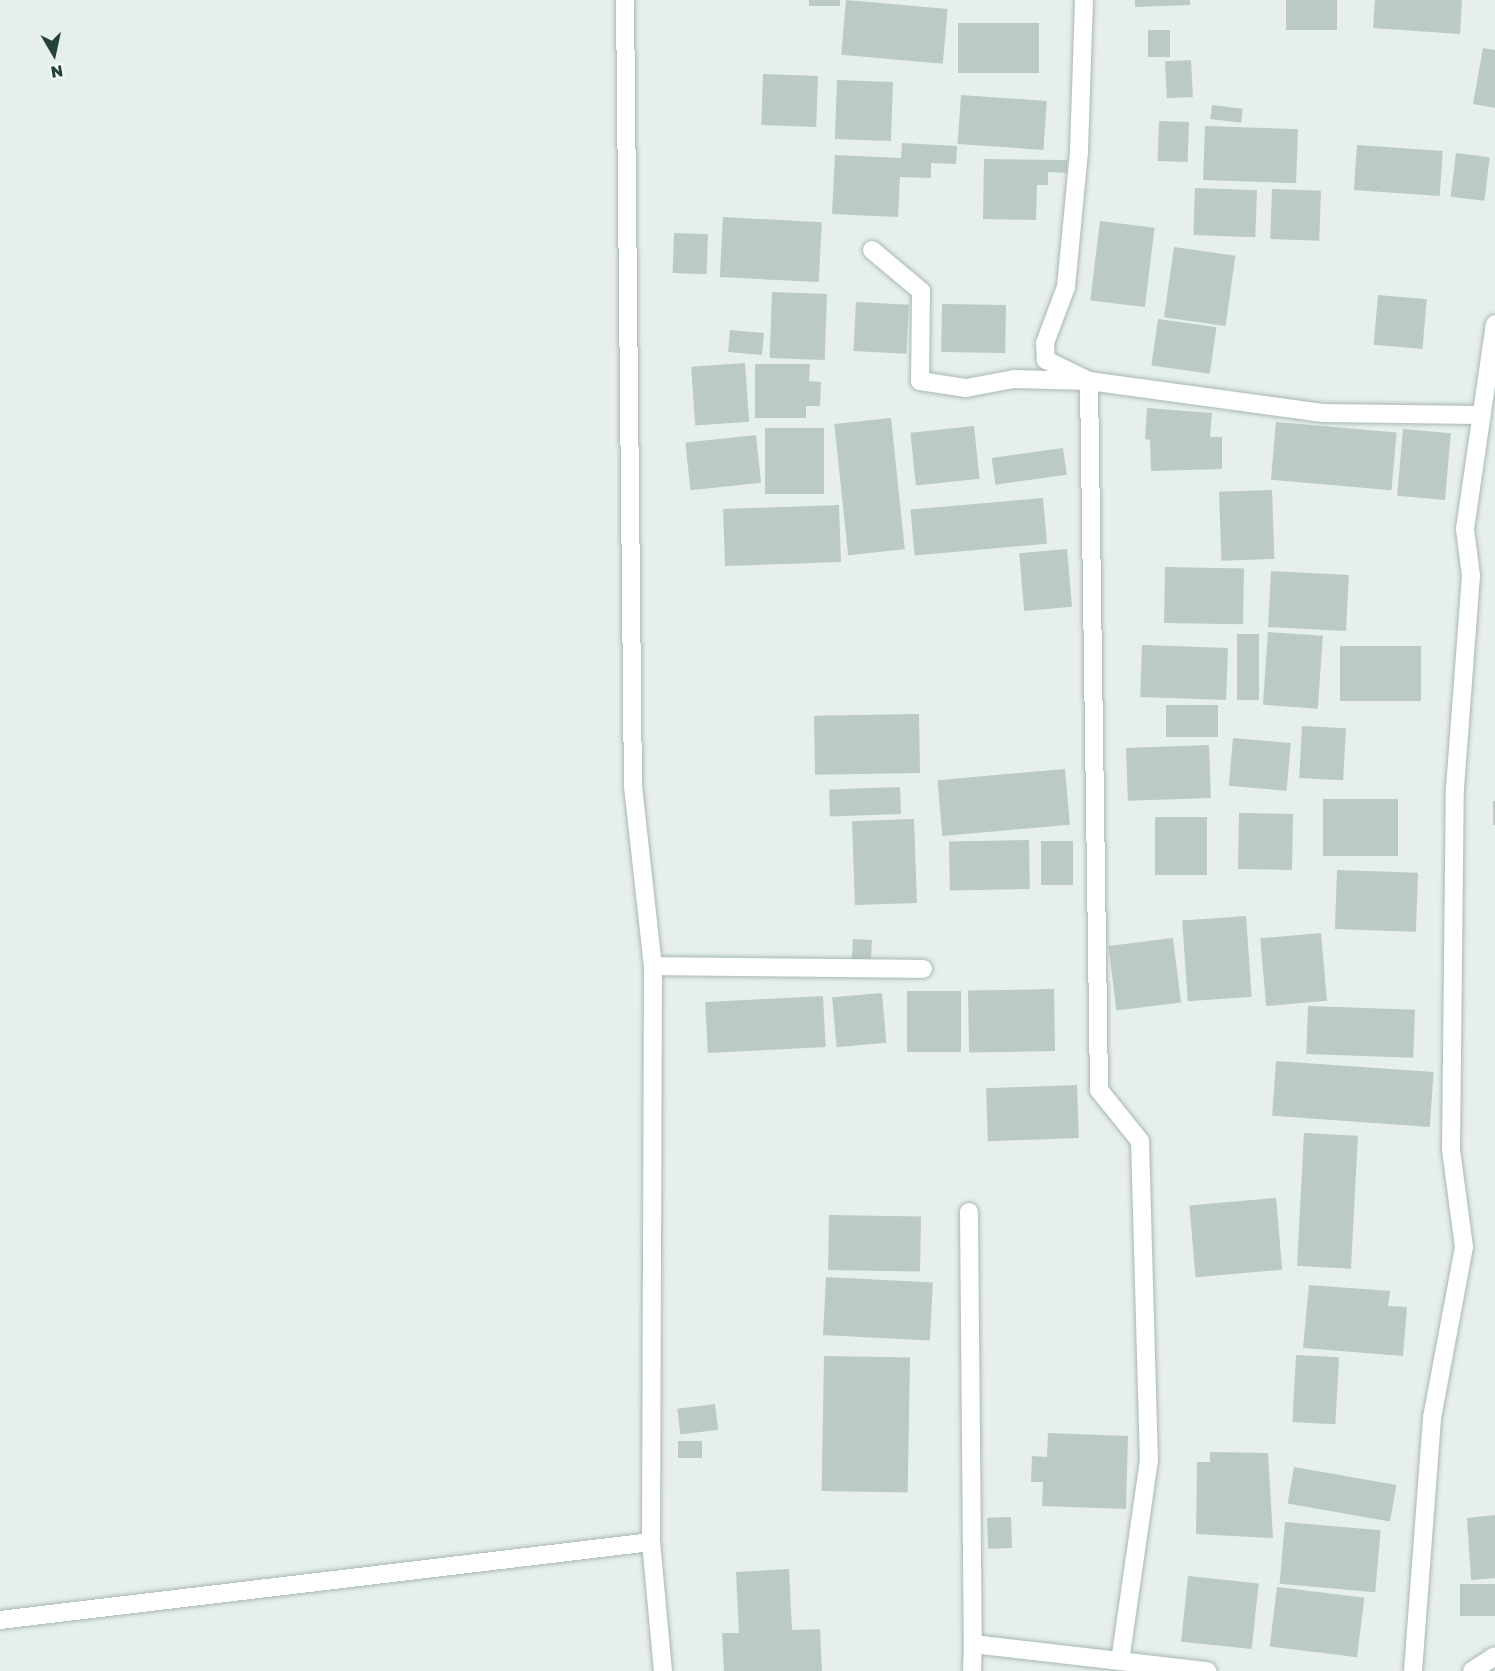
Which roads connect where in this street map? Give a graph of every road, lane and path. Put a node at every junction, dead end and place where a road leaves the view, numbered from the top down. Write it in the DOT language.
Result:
graph roads {
  1 [pos="625,0"];
  2 [pos="1084,0"];
  3 [pos="872,250"];
  4 [pos="1495,324"];
  5 [pos="1089,381"];
  6 [pos="1479,415"];
  7 [pos="653,966"];
  8 [pos="923,969"];
  9 [pos="969,1212"];
  10 [pos="651,1542"];
  11 [pos="0,1620"];
  12 [pos="973,1644"];
  13 [pos="1495,1656"];
  14 [pos="1120,1660"];
  15 [pos="663,1671"];
  16 [pos="972,1671"];
  17 [pos="1207,1671"];
  18 [pos="1413,1671"];
  19 [pos="1472,1671"];
  1 -- 7 [label="street"];
  2 -- 5 [label="street"];
  3 -- 5 [label="street"];
  4 -- 6 [label="street"];
  5 -- 6 [label="street"];
  5 -- 14 [label="street"];
  6 -- 18 [label="street"];
  7 -- 8 [label="street"];
  7 -- 10 [label="street"];
  9 -- 12 [label="street"];
  10 -- 11 [label="street"];
  10 -- 15 [label="street"];
  12 -- 14 [label="street"];
  12 -- 16 [label="street"];
  13 -- 19 [label="street"];
  14 -- 17 [label="street"];
}
